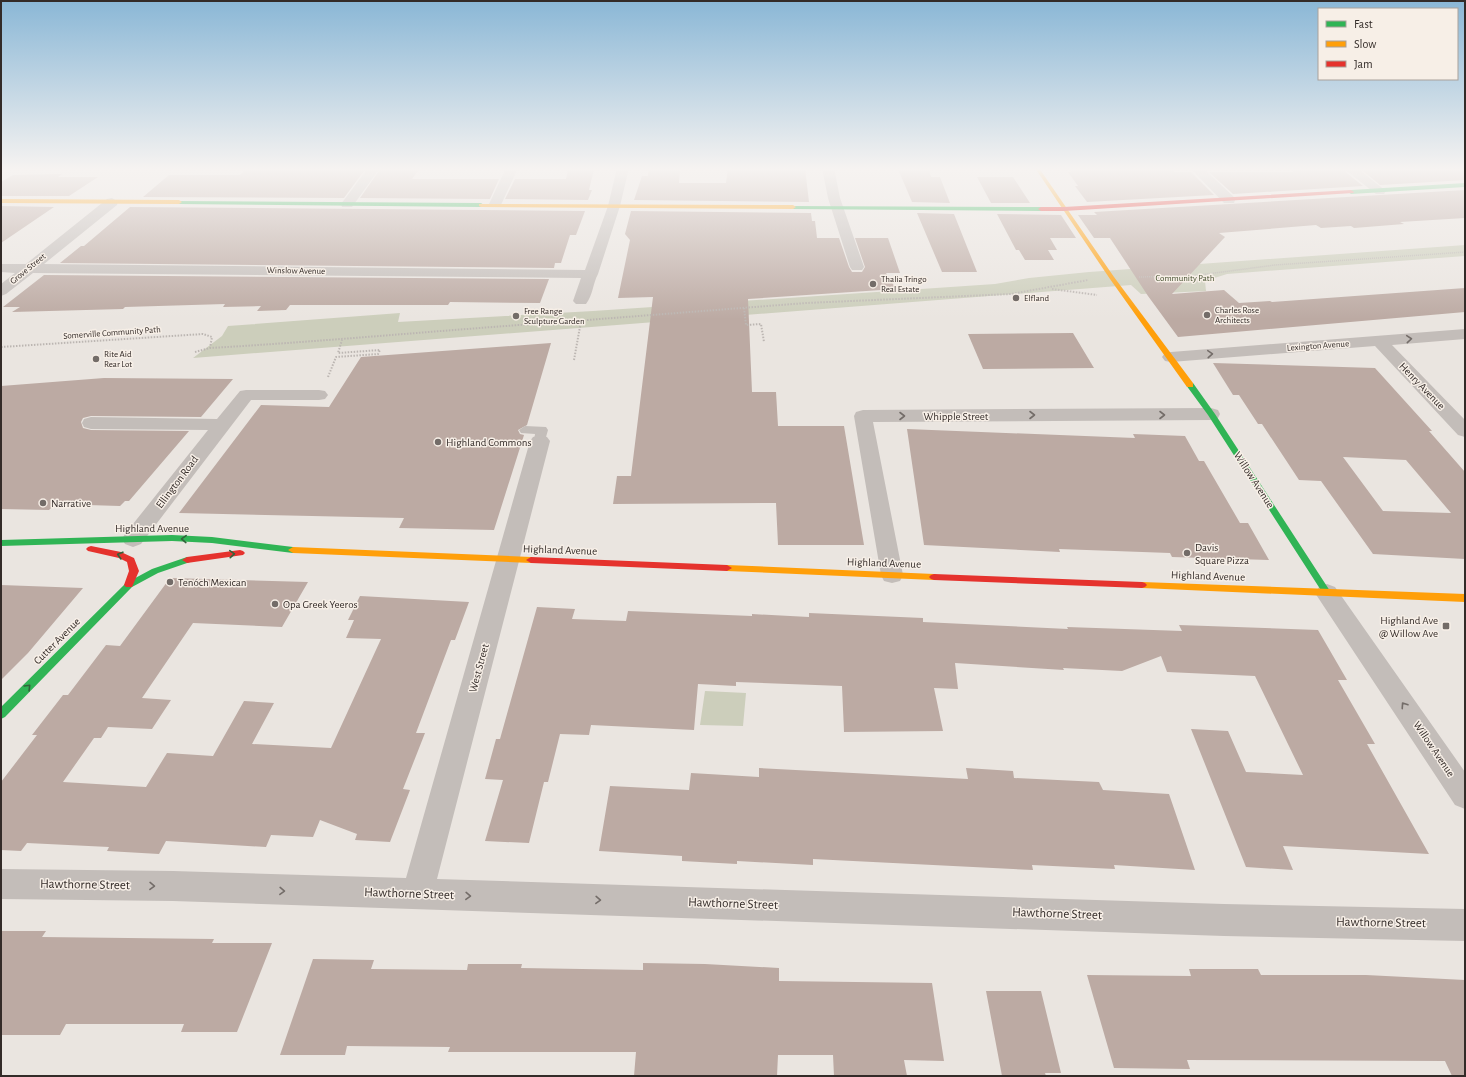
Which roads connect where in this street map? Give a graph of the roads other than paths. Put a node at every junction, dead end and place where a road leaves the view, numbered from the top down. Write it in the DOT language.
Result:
graph roads {
  1 [pos="92,218"];
  2 [pos="610,218"];
  3 [pos="841,218"];
  4 [pos="1071,218"];
  5 [pos="857,267"];
  6 [pos="1,268"];
  7 [pos="30,268"];
  8 [pos="591,274"];
  9 [pos="1,291"];
  10 [pos="581,300"];
  11 [pos="1465,334"];
  12 [pos="1380,342"];
  13 [pos="1171,357"];
  14 [pos="320,395"];
  15 [pos="1211,414"];
  16 [pos="91,422"];
  17 [pos="221,425"];
  18 [pos="1465,431"];
  19 [pos="532,436"];
  20 [pos="133,539"];
  21 [pos="1,543"];
  22 [pos="11,543"];
  23 [pos="302,551"];
  24 [pos="509,560"];
  25 [pos="892,575"];
  26 [pos="129,585"];
  27 [pos="1327,593"];
  28 [pos="1465,598"];
  29 [pos="1,714"];
  30 [pos="1465,796"];
  31 [pos="1,884"];
  32 [pos="417,894"];
  33 [pos="1465,925"];
  1 -- 7 [label="street, Grove Street"];
  2 -- 8 [label="street"];
  3 -- 5 [label="street"];
  4 -- 13 [label="street, Willow Avenue"];
  6 -- 7 [label="street, Winslow Avenue"];
  7 -- 8 [label="street, Winslow Avenue"];
  7 -- 9 [label="street, Grove Street"];
  8 -- 10 [label="street"];
  12 -- 11 [label="street, Lexington Avenue, one-way"];
  13 -- 12 [label="street, Lexington Avenue, one-way"];
  12 -- 18 [label="street, Henry Avenue"];
  13 -- 15 [label="street, Willow Avenue"];
  14 -- 17 [label="street, Ellington Road"];
  25 -- 15 [label="street, Whipple Street, one-way"];
  15 -- 27 [label="street, Willow Avenue"];
  16 -- 17 [label="street"];
  17 -- 20 [label="street, Ellington Road"];
  19 -- 24 [label="street, West Street"];
  20 -- 22 [label="street, Highland Avenue"];
  23 -- 20 [label="street, Highland Avenue, one-way"];
  21 -- 22 [label="street, Highland Avenue"];
  26 -- 22 [label="street, one-way"];
  23 -- 24 [label="street, Highland Avenue"];
  26 -- 23 [label="street, Highland Avenue, one-way"];
  24 -- 25 [label="street, Highland Avenue"];
  24 -- 32 [label="street, West Street"];
  25 -- 27 [label="street, Highland Avenue"];
  29 -- 26 [label="street, Cutter Avenue, one-way"];
  27 -- 28 [label="street, Highland Avenue"];
  30 -- 27 [label="street, Willow Avenue, one-way"];
  31 -- 32 [label="street, Hawthorne Street, one-way"];
  32 -- 33 [label="street, Hawthorne Street, one-way"];
}
